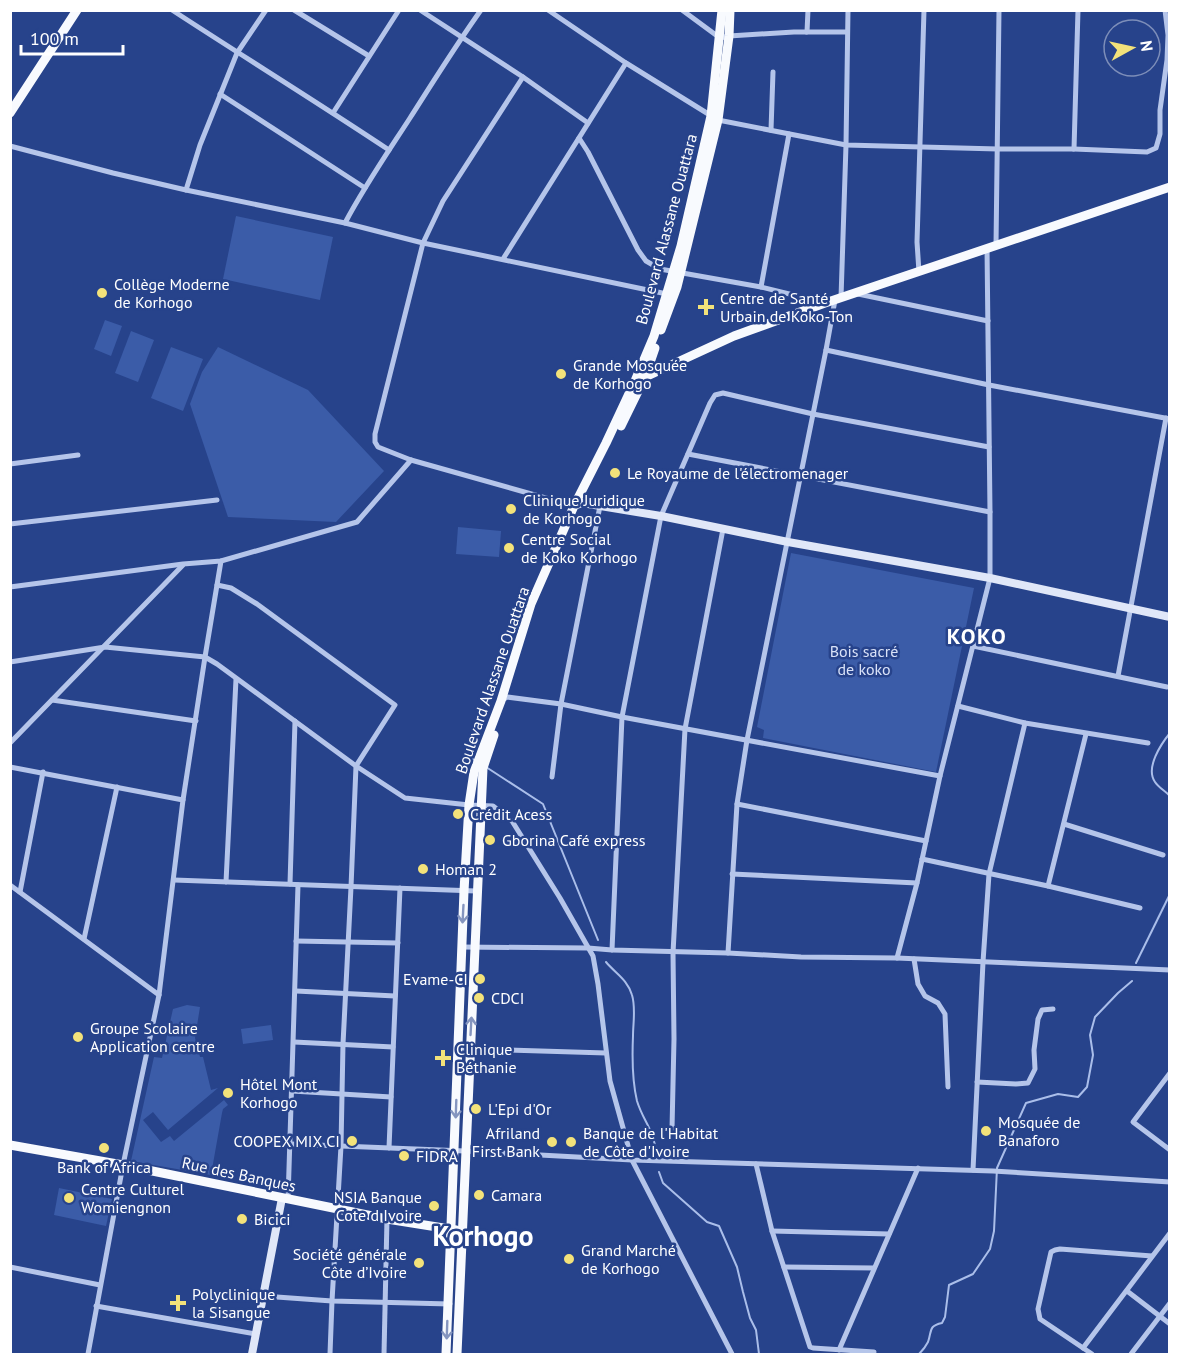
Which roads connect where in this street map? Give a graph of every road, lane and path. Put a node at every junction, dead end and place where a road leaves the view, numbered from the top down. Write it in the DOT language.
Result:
graph roads {
  1 [pos="172,10"];
  2 [pos="266,10"];
  3 [pos="294,10"];
  4 [pos="399,10"];
  5 [pos="420,10"];
  6 [pos="481,10"];
  7 [pos="548,10"];
  8 [pos="682,10"];
  9 [pos="722,10"];
  10 [pos="730,10"];
  11 [pos="808,10"];
  12 [pos="848,10"];
  13 [pos="924,10"];
  14 [pos="999,10"];
  15 [pos="1078,10"];
  16 [pos="1165,10"];
  17 [pos="74,11"];
  18 [pos="807,32"];
  19 [pos="847,32"];
  20 [pos="462,37"];
  21 [pos="724,37"];
  22 [pos="237,52"];
  23 [pos="369,56"];
  24 [pos="626,63"];
  25 [pos="773,72"];
  26 [pos="523,77"];
  27 [pos="220,94"];
  28 [pos="333,112"];
  29 [pos="10,113"];
  30 [pos="714,118"];
  31 [pos="588,123"];
  32 [pos="771,130"];
  33 [pos="789,134"];
  34 [pos="579,138"];
  35 [pos="846,145"];
  36 [pos="10,146"];
  37 [pos="920,147"];
  38 [pos="998,149"];
  39 [pos="1074,149"];
  40 [pos="389,150"];
  41 [pos="1170,187"];
  42 [pos="365,188"];
  43 [pos="186,190"];
  44 [pos="345,223"];
  45 [pos="423,243"];
  46 [pos="992,247"];
  47 [pos="503,259"];
  48 [pos="677,272"];
  49 [pos="919,272"];
  50 [pos="761,287"];
  51 [pos="853,293"];
  52 [pos="670,295"];
  53 [pos="834,300"];
  54 [pos="988,321"];
  55 [pos="826,350"];
  56 [pos="645,377"];
  57 [pos="635,381"];
  58 [pos="989,385"];
  59 [pos="813,414"];
  60 [pos="1168,419"];
  61 [pos="989,447"];
  62 [pos="688,454"];
  63 [pos="78,455"];
  64 [pos="411,460"];
  65 [pos="10,464"];
  66 [pos="801,475"];
  67 [pos="217,500"];
  68 [pos="578,505"];
  69 [pos="600,506"];
  70 [pos="990,512"];
  71 [pos="661,516"];
  72 [pos="10,524"];
  73 [pos="723,529"];
  74 [pos="788,542"];
  75 [pos="221,561"];
  76 [pos="183,564"];
  77 [pos="990,578"];
  78 [pos="218,585"];
  79 [pos="10,587"];
  80 [pos="1131,608"];
  81 [pos="1170,617"];
  82 [pos="973,646"];
  83 [pos="105,647"];
  84 [pos="205,657"];
  85 [pos="10,662"];
  86 [pos="1118,676"];
  87 [pos="236,679"];
  88 [pos="1167,687"];
  89 [pos="504,699"];
  90 [pos="52,700"];
  91 [pos="561,704"];
  92 [pos="958,706"];
  93 [pos="622,717"];
  94 [pos="196,721"];
  95 [pos="295,721"];
  96 [pos="1025,723"];
  97 [pos="685,729"];
  98 [pos="1086,734"];
  99 [pos="747,740"];
  100 [pos="10,743"];
  101 [pos="1148,743"];
  102 [pos="482,761"];
  103 [pos="356,766"];
  104 [pos="10,767"];
  105 [pos="43,772"];
  106 [pos="940,776"];
  107 [pos="552,777"];
  108 [pos="117,787"];
  109 [pos="183,800"];
  110 [pos="737,804"];
  111 [pos="469,805"];
  112 [pos="481,805"];
  113 [pos="1064,824"];
  114 [pos="926,841"];
  115 [pos="1163,855"];
  116 [pos="922,859"];
  117 [pos="732,874"];
  118 [pos="989,874"];
  119 [pos="174,880"];
  120 [pos="226,882"];
  121 [pos="917,883"];
  122 [pos="290,884"];
  123 [pos="10,885"];
  124 [pos="298,885"];
  125 [pos="1048,886"];
  126 [pos="351,887"];
  127 [pos="400,888"];
  128 [pos="464,891"];
  129 [pos="476,891"];
  130 [pos="20,892"];
  131 [pos="1140,909"];
  132 [pos="84,939"];
  133 [pos="296,941"];
  134 [pos="348,941"];
  135 [pos="398,944"];
  136 [pos="461,947"];
  137 [pos="474,947"];
  138 [pos="588,948"];
  139 [pos="612,950"];
  140 [pos="674,952"];
  141 [pos="728,953"];
  142 [pos="897,958"];
  143 [pos="914,959"];
  144 [pos="983,962"];
  145 [pos="1170,970"];
  146 [pos="296,991"];
  147 [pos="345,993"];
  148 [pos="159,994"];
  149 [pos="395,996"];
  150 [pos="1053,1009"];
  151 [pos="294,1042"];
  152 [pos="343,1044"];
  153 [pos="393,1047"];
  154 [pos="459,1047"];
  155 [pos="470,1049"];
  156 [pos="606,1053"];
  157 [pos="1170,1073"];
  158 [pos="976,1083"];
  159 [pos="948,1087"];
  160 [pos="292,1091"];
  161 [pos="342,1095"];
  162 [pos="391,1096"];
  163 [pos="672,1129"];
  164 [pos="10,1144"];
  165 [pos="291,1144"];
  166 [pos="341,1146"];
  167 [pos="389,1148"];
  168 [pos="455,1150"];
  169 [pos="1170,1150"];
  170 [pos="465,1151"];
  171 [pos="632,1160"];
  172 [pos="756,1164"];
  173 [pos="123,1165"];
  174 [pos="918,1167"];
  175 [pos="973,1170"];
  176 [pos="1169,1182"];
  177 [pos="285,1199"];
  178 [pos="336,1209"];
  179 [pos="387,1219"];
  180 [pos="451,1229"];
  181 [pos="462,1231"];
  182 [pos="772,1231"];
  183 [pos="1170,1233"];
  184 [pos="889,1234"];
  185 [pos="1152,1256"];
  186 [pos="10,1267"];
  187 [pos="784,1267"];
  188 [pos="874,1268"];
  189 [pos="100,1285"];
  190 [pos="1126,1291"];
  191 [pos="263,1296"];
  192 [pos="332,1301"];
  193 [pos="384,1303"];
  194 [pos="1170,1303"];
  195 [pos="448,1304"];
  196 [pos="459,1305"];
  197 [pos="96,1306"];
  198 [pos="1160,1317"];
  199 [pos="1170,1324"];
  200 [pos="256,1334"];
  201 [pos="1083,1348"];
  202 [pos="839,1350"];
  203 [pos="874,1352"];
  204 [pos="88,1354"];
  205 [pos="252,1354"];
  206 [pos="330,1354"];
  207 [pos="384,1354"];
  208 [pos="446,1354"];
  209 [pos="457,1354"];
  210 [pos="732,1354"];
  211 [pos="1092,1354"];
  212 [pos="1131,1354"];
  1 -- 22 [label="street"];
  2 -- 22 [label="street"];
  3 -- 23 [label="street"];
  4 -- 23 [label="street"];
  5 -- 20 [label="street"];
  6 -- 20 [label="street"];
  7 -- 24 [label="street"];
  8 -- 21 [label="street"];
  9 -- 21 [label="main road, Boulevard Alassane Ouattara"];
  10 -- 21 [label="main road, Boulevard Alassane Ouattara"];
  11 -- 18 [label="street"];
  12 -- 19 [label="street"];
  13 -- 37 [label="street"];
  14 -- 38 [label="street"];
  15 -- 39 [label="street"];
  16 -- 39 [label="street"];
  17 -- 29 [label="main road"];
  18 -- 19 [label="street"];
  18 -- 21 [label="street"];
  19 -- 35 [label="street"];
  20 -- 26 [label="street"];
  20 -- 40 [label="street"];
  21 -- 30 [label="main road, Boulevard Alassane Ouattara"];
  22 -- 27 [label="street"];
  22 -- 28 [label="street"];
  23 -- 28 [label="street"];
  24 -- 30 [label="street"];
  24 -- 31 [label="street"];
  25 -- 32 [label="street"];
  26 -- 31 [label="street"];
  26 -- 45 [label="street"];
  27 -- 42 [label="street"];
  27 -- 43 [label="street"];
  28 -- 40 [label="street"];
  30 -- 32 [label="street"];
  30 -- 48 [label="main road, Boulevard Alassane Ouattara"];
  31 -- 34 [label="street"];
  32 -- 33 [label="street"];
  33 -- 35 [label="street"];
  33 -- 50 [label="street"];
  34 -- 47 [label="street"];
  34 -- 48 [label="street"];
  35 -- 37 [label="street"];
  35 -- 53 [label="street"];
  36 -- 43 [label="street"];
  37 -- 38 [label="street"];
  37 -- 49 [label="street"];
  38 -- 39 [label="street"];
  38 -- 46 [label="street"];
  40 -- 42 [label="street"];
  41 -- 46 [label="main road"];
  42 -- 44 [label="street"];
  43 -- 44 [label="street"];
  44 -- 45 [label="street"];
  45 -- 47 [label="street"];
  45 -- 64 [label="street"];
  46 -- 49 [label="main road"];
  46 -- 54 [label="street"];
  47 -- 52 [label="street"];
  48 -- 50 [label="street"];
  48 -- 52 [label="main road, Boulevard Alassane Ouattara"];
  49 -- 51 [label="main road"];
  50 -- 53 [label="street"];
  51 -- 53 [label="main road"];
  51 -- 54 [label="street"];
  52 -- 56 [label="main road, Boulevard Alassane Ouattara"];
  52 -- 57 [label="main road, Boulevard Alassane Ouattara"];
  53 -- 55 [label="street"];
  53 -- 56 [label="main road"];
  54 -- 58 [label="street"];
  55 -- 58 [label="street"];
  55 -- 59 [label="street"];
  56 -- 57 [label="main road"];
  56 -- 68 [label="main road, Boulevard Alassane Ouattara"];
  57 -- 68 [label="main road, Boulevard Alassane Ouattara"];
  58 -- 60 [label="street"];
  58 -- 61 [label="street"];
  59 -- 61 [label="street"];
  59 -- 62 [label="street"];
  59 -- 66 [label="street"];
  60 -- 80 [label="street"];
  61 -- 70 [label="street"];
  62 -- 66 [label="street"];
  62 -- 71 [label="street"];
  63 -- 65 [label="street"];
  64 -- 68 [label="street"];
  64 -- 75 [label="street"];
  66 -- 70 [label="street"];
  66 -- 74 [label="street"];
  67 -- 72 [label="street"];
  68 -- 69 [label="street"];
  68 -- 89 [label="main road, Boulevard Alassane Ouattara"];
  69 -- 71 [label="street"];
  69 -- 91 [label="street"];
  70 -- 77 [label="street"];
  71 -- 73 [label="street"];
  71 -- 93 [label="street"];
  73 -- 74 [label="street"];
  73 -- 97 [label="street"];
  74 -- 77 [label="street"];
  74 -- 99 [label="street"];
  75 -- 76 [label="street"];
  75 -- 78 [label="street"];
  76 -- 79 [label="street"];
  76 -- 83 [label="street"];
  77 -- 80 [label="street"];
  77 -- 82 [label="street"];
  78 -- 84 [label="street"];
  78 -- 103 [label="street"];
  80 -- 81 [label="street"];
  80 -- 86 [label="street"];
  82 -- 86 [label="street"];
  82 -- 92 [label="street"];
  83 -- 84 [label="street"];
  83 -- 85 [label="street"];
  83 -- 90 [label="street"];
  84 -- 87 [label="street"];
  84 -- 94 [label="street"];
  86 -- 88 [label="street"];
  87 -- 95 [label="street"];
  87 -- 120 [label="street"];
  89 -- 91 [label="street"];
  89 -- 102 [label="main road, Boulevard Alassane Ouattara"];
  90 -- 94 [label="street"];
  90 -- 100 [label="street"];
  91 -- 93 [label="street"];
  91 -- 107 [label="street"];
  92 -- 96 [label="street"];
  92 -- 106 [label="street"];
  93 -- 97 [label="street"];
  93 -- 139 [label="street"];
  94 -- 109 [label="street"];
  95 -- 103 [label="street"];
  95 -- 122 [label="street"];
  96 -- 98 [label="street"];
  96 -- 118 [label="street"];
  97 -- 99 [label="street"];
  97 -- 140 [label="street"];
  98 -- 101 [label="street"];
  98 -- 113 [label="street"];
  99 -- 106 [label="street"];
  99 -- 110 [label="street"];
  102 -- 111 [label="main road, Boulevard Alassane Ouattara"];
  102 -- 112 [label="main road, Boulevard Alassane Ouattara"];
  103 -- 111 [label="street"];
  103 -- 126 [label="street"];
  104 -- 105 [label="street"];
  105 -- 108 [label="street"];
  105 -- 130 [label="street"];
  106 -- 114 [label="street"];
  108 -- 109 [label="street"];
  108 -- 132 [label="street"];
  109 -- 119 [label="street"];
  110 -- 114 [label="street"];
  110 -- 117 [label="street"];
  111 -- 112 [label="street"];
  111 -- 128 [label="main road, Boulevard Alassane Ouattara"];
  112 -- 129 [label="main road, Boulevard Alassane Ouattara"];
  112 -- 138 [label="street"];
  113 -- 115 [label="street"];
  113 -- 125 [label="street"];
  114 -- 116 [label="street"];
  116 -- 118 [label="street"];
  116 -- 121 [label="street"];
  117 -- 121 [label="street"];
  117 -- 141 [label="street"];
  118 -- 125 [label="street"];
  118 -- 144 [label="street"];
  119 -- 120 [label="street"];
  119 -- 148 [label="street"];
  120 -- 122 [label="street"];
  121 -- 142 [label="street"];
  122 -- 124 [label="street"];
  123 -- 130 [label="street"];
  124 -- 126 [label="street"];
  124 -- 133 [label="street"];
  125 -- 131 [label="street"];
  126 -- 127 [label="street"];
  126 -- 134 [label="street"];
  127 -- 128 [label="street"];
  127 -- 135 [label="street"];
  128 -- 129 [label="street"];
  128 -- 136 [label="main road, Boulevard Alassane Ouattara, one-way"];
  129 -- 137 [label="main road, Boulevard Alassane Ouattara"];
  130 -- 132 [label="street"];
  132 -- 148 [label="street"];
  133 -- 134 [label="street"];
  133 -- 146 [label="street"];
  134 -- 135 [label="street"];
  134 -- 147 [label="street"];
  135 -- 149 [label="street"];
  136 -- 137 [label="street"];
  136 -- 154 [label="main road, Boulevard Alassane Ouattara"];
  137 -- 138 [label="street"];
  155 -- 137 [label="main road, Boulevard Alassane Ouattara, one-way"];
  138 -- 139 [label="street"];
  138 -- 156 [label="street"];
  139 -- 140 [label="street"];
  140 -- 141 [label="street"];
  140 -- 163 [label="street"];
  141 -- 142 [label="street"];
  142 -- 143 [label="street"];
  143 -- 144 [label="street"];
  143 -- 159 [label="street"];
  144 -- 145 [label="street"];
  144 -- 158 [label="street"];
  146 -- 147 [label="street"];
  146 -- 151 [label="street"];
  147 -- 149 [label="street"];
  147 -- 152 [label="street"];
  148 -- 173 [label="street"];
  149 -- 153 [label="street"];
  150 -- 158 [label="street"];
  151 -- 152 [label="street"];
  151 -- 160 [label="street"];
  152 -- 153 [label="street"];
  152 -- 161 [label="street"];
  153 -- 162 [label="street"];
  154 -- 155 [label="street"];
  154 -- 168 [label="main road, Boulevard Alassane Ouattara, one-way"];
  155 -- 156 [label="street"];
  155 -- 170 [label="main road, Boulevard Alassane Ouattara"];
  156 -- 171 [label="street"];
  157 -- 169 [label="street"];
  158 -- 175 [label="street"];
  160 -- 161 [label="street"];
  160 -- 165 [label="street"];
  161 -- 162 [label="street"];
  161 -- 166 [label="street"];
  162 -- 167 [label="street"];
  164 -- 173 [label="main road, Rue des Banques"];
  165 -- 166 [label="street"];
  165 -- 177 [label="street"];
  166 -- 167 [label="street"];
  166 -- 178 [label="street"];
  167 -- 168 [label="street"];
  168 -- 170 [label="street"];
  168 -- 180 [label="main road, Boulevard Alassane Ouattara"];
  170 -- 171 [label="street"];
  170 -- 181 [label="main road, Boulevard Alassane Ouattara"];
  171 -- 172 [label="street"];
  171 -- 210 [label="street"];
  172 -- 174 [label="street"];
  172 -- 182 [label="street"];
  173 -- 177 [label="main road, Rue des Banques"];
  173 -- 189 [label="street"];
  174 -- 175 [label="street"];
  174 -- 184 [label="street"];
  175 -- 176 [label="street"];
  177 -- 178 [label="main road, Rue des Banques"];
  177 -- 191 [label="street"];
  178 -- 179 [label="main road, Rue des Banques"];
  178 -- 192 [label="street"];
  179 -- 180 [label="main road, Rue des Banques"];
  179 -- 193 [label="street"];
  180 -- 181 [label="main road, Rue des Banques"];
  180 -- 195 [label="main road, Boulevard Alassane Ouattara"];
  181 -- 196 [label="main road, Boulevard Alassane Ouattara"];
  182 -- 184 [label="street"];
  182 -- 187 [label="street"];
  183 -- 185 [label="street"];
  184 -- 188 [label="street"];
  185 -- 190 [label="street"];
  185 -- 201 [label="street"];
  186 -- 189 [label="street"];
  187 -- 188 [label="street"];
  187 -- 202 [label="street"];
  188 -- 202 [label="street"];
  189 -- 197 [label="street"];
  190 -- 198 [label="street"];
  190 -- 201 [label="street"];
  191 -- 192 [label="street"];
  191 -- 200 [label="street"];
  192 -- 193 [label="street"];
  192 -- 206 [label="street"];
  193 -- 195 [label="street"];
  193 -- 207 [label="street"];
  194 -- 198 [label="street"];
  195 -- 196 [label="street"];
  195 -- 208 [label="main road, Boulevard Alassane Ouattara, one-way"];
  196 -- 209 [label="main road, Boulevard Alassane Ouattara"];
  197 -- 200 [label="street"];
  197 -- 204 [label="street"];
  198 -- 199 [label="street"];
  198 -- 212 [label="street"];
  200 -- 205 [label="street"];
  201 -- 211 [label="street"];
  202 -- 203 [label="street"];
}
